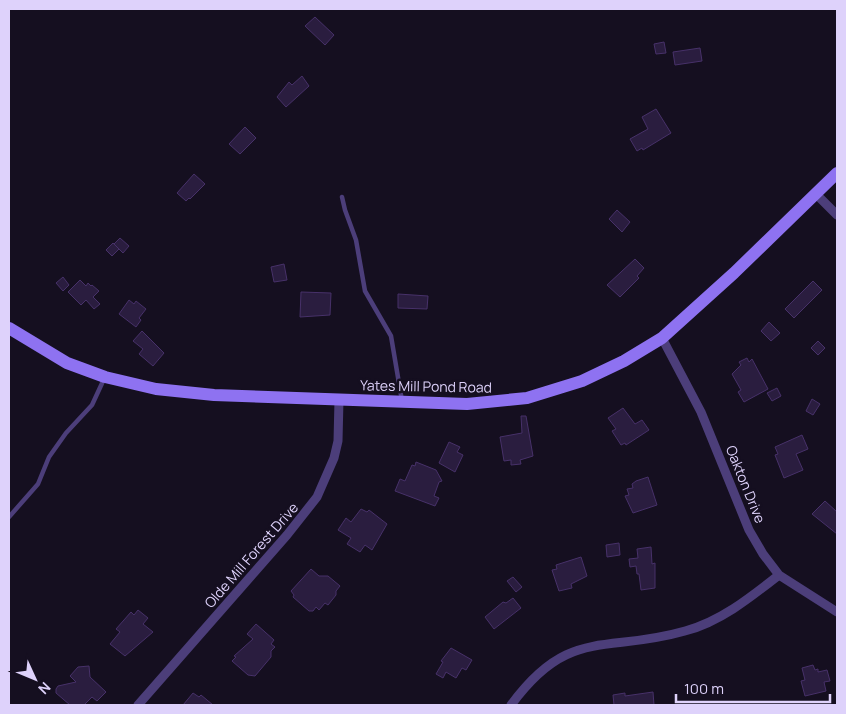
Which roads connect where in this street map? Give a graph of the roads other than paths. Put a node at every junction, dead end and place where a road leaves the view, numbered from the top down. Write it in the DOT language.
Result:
graph roads {
  1 [pos="837,173"];
  2 [pos="816,194"];
  3 [pos="342,197"];
  4 [pos="837,215"];
  5 [pos="9,328"];
  6 [pos="662,338"];
  7 [pos="105,377"];
  8 [pos="339,400"];
  9 [pos="403,402"];
  10 [pos="9,517"];
  11 [pos="779,575"];
  12 [pos="837,612"];
  13 [pos="138,705"];
  14 [pos="511,705"];
  1 -- 2 [label="street, Yates Mill Pond Road"];
  2 -- 4 [label="street"];
  2 -- 6 [label="street, Yates Mill Pond Road"];
  3 -- 9 [label="lane"];
  5 -- 7 [label="street, Yates Mill Pond Road"];
  6 -- 9 [label="street, Yates Mill Pond Road"];
  6 -- 11 [label="street, Oakton Drive"];
  7 -- 8 [label="street, Yates Mill Pond Road"];
  7 -- 10 [label="lane"];
  8 -- 9 [label="street, Yates Mill Pond Road"];
  8 -- 13 [label="street, Olde Mill Forest Drive"];
  11 -- 12 [label="street, Oakton Drive"];
  11 -- 14 [label="street"];
}
